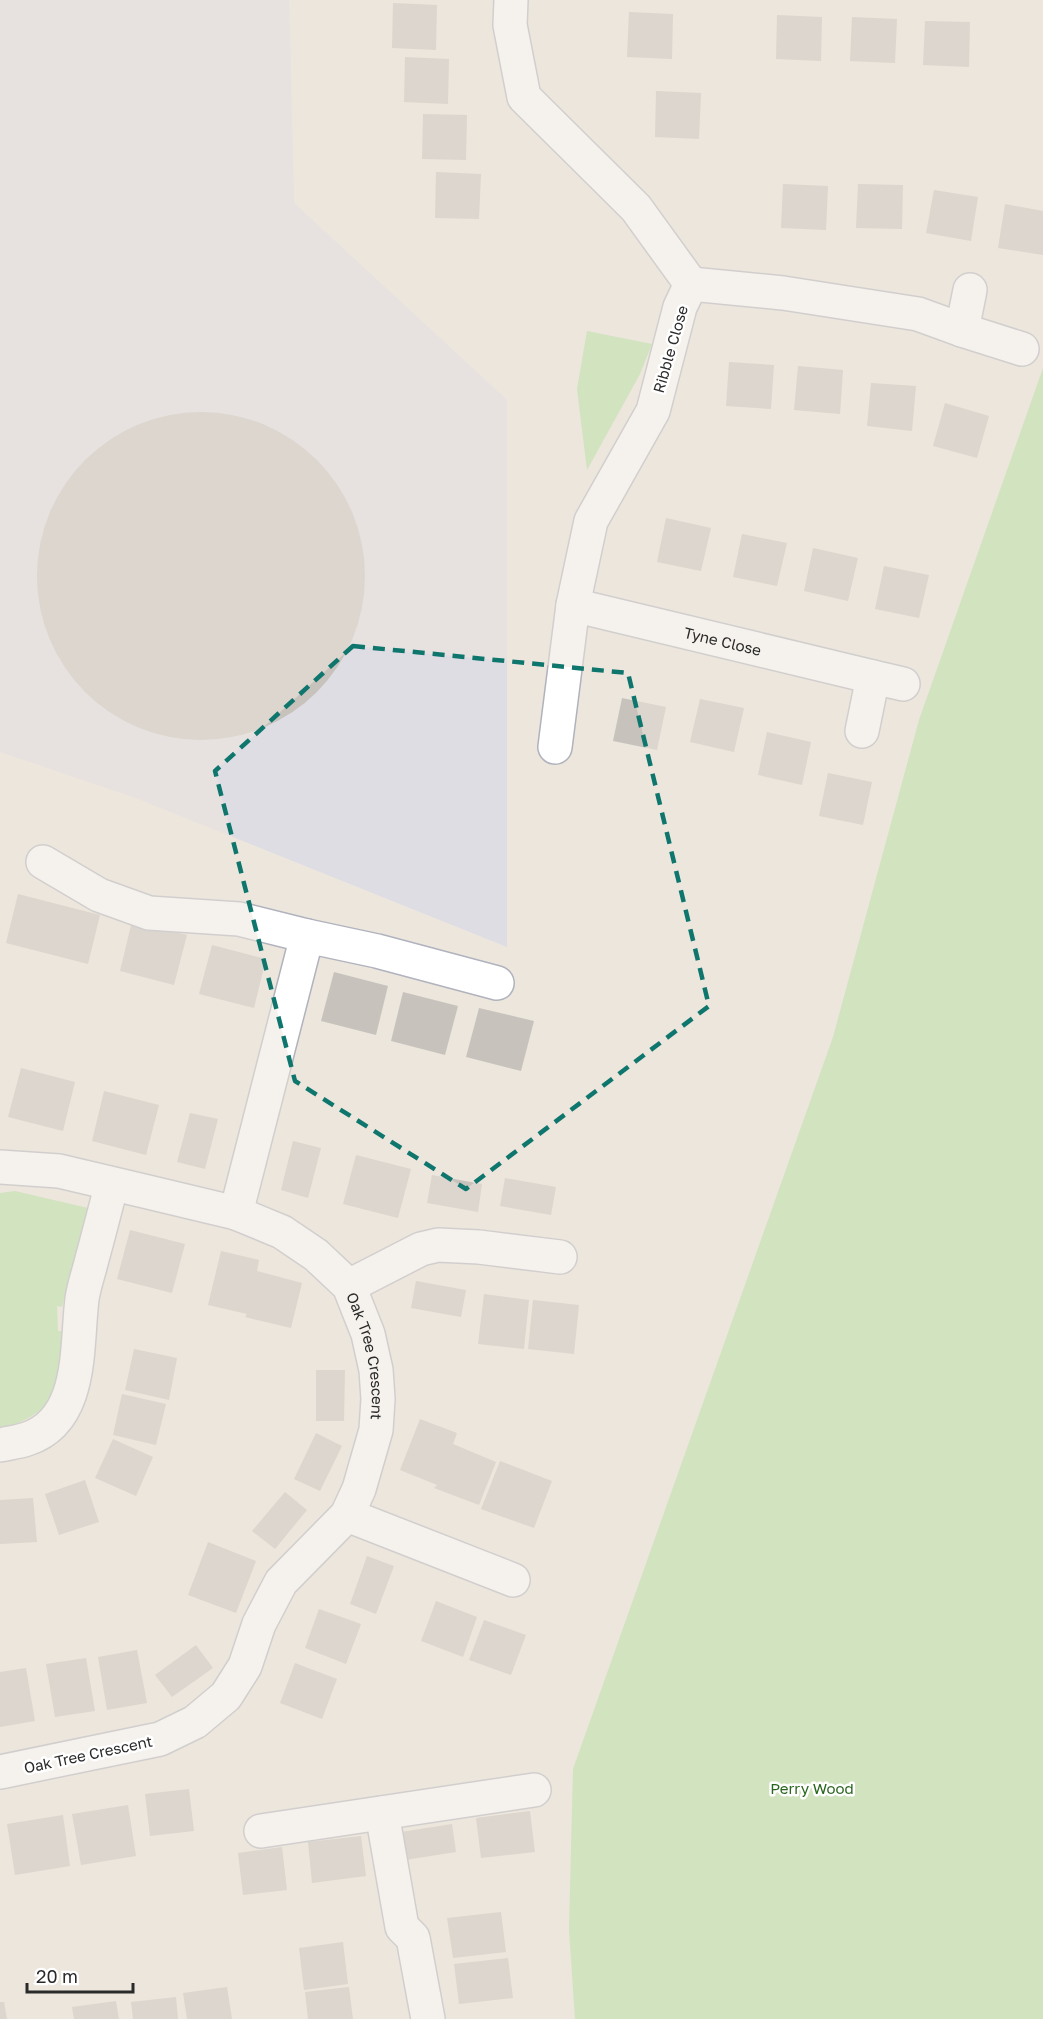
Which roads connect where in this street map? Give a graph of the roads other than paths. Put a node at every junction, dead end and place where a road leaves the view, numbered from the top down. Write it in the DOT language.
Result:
graph roads {
  1 [pos="511,0"];
  2 [pos="691,284"];
  3 [pos="970,290"];
  4 [pos="962,330"];
  5 [pos="1022,349"];
  6 [pos="573,605"];
  7 [pos="862,731"];
  8 [pos="555,747"];
  9 [pos="43,862"];
  10 [pos="307,936"];
  11 [pos="497,983"];
  12 [pos="0,1167"];
  13 [pos="112,1184"];
  14 [pos="236,1213"];
  15 [pos="560,1257"];
  16 [pos="349,1287"];
  17 [pos="0,1445"];
  18 [pos="347,1515"];
  19 [pos="513,1580"];
  20 [pos="0,1772"];
  21 [pos="534,1790"];
  22 [pos="382,1813"];
  23 [pos="261,1830"];
  24 [pos="428,2019"];
  1 -- 2 [label="street"];
  2 -- 4 [label="street"];
  2 -- 6 [label="street, Ribble Close"];
  3 -- 4 [label="street"];
  4 -- 5 [label="street"];
  6 -- 7 [label="street, Tyne Close"];
  6 -- 8 [label="street, Ribble Close"];
  9 -- 10 [label="street"];
  10 -- 11 [label="street"];
  10 -- 14 [label="street"];
  12 -- 13 [label="street, Oak Tree Crescent"];
  13 -- 14 [label="street, Oak Tree Crescent"];
  13 -- 17 [label="street"];
  14 -- 16 [label="street, Oak Tree Crescent"];
  15 -- 16 [label="street"];
  16 -- 18 [label="street, Oak Tree Crescent"];
  18 -- 19 [label="street"];
  18 -- 20 [label="street, Oak Tree Crescent"];
  21 -- 22 [label="street"];
  22 -- 23 [label="street"];
  22 -- 24 [label="street"];
}
